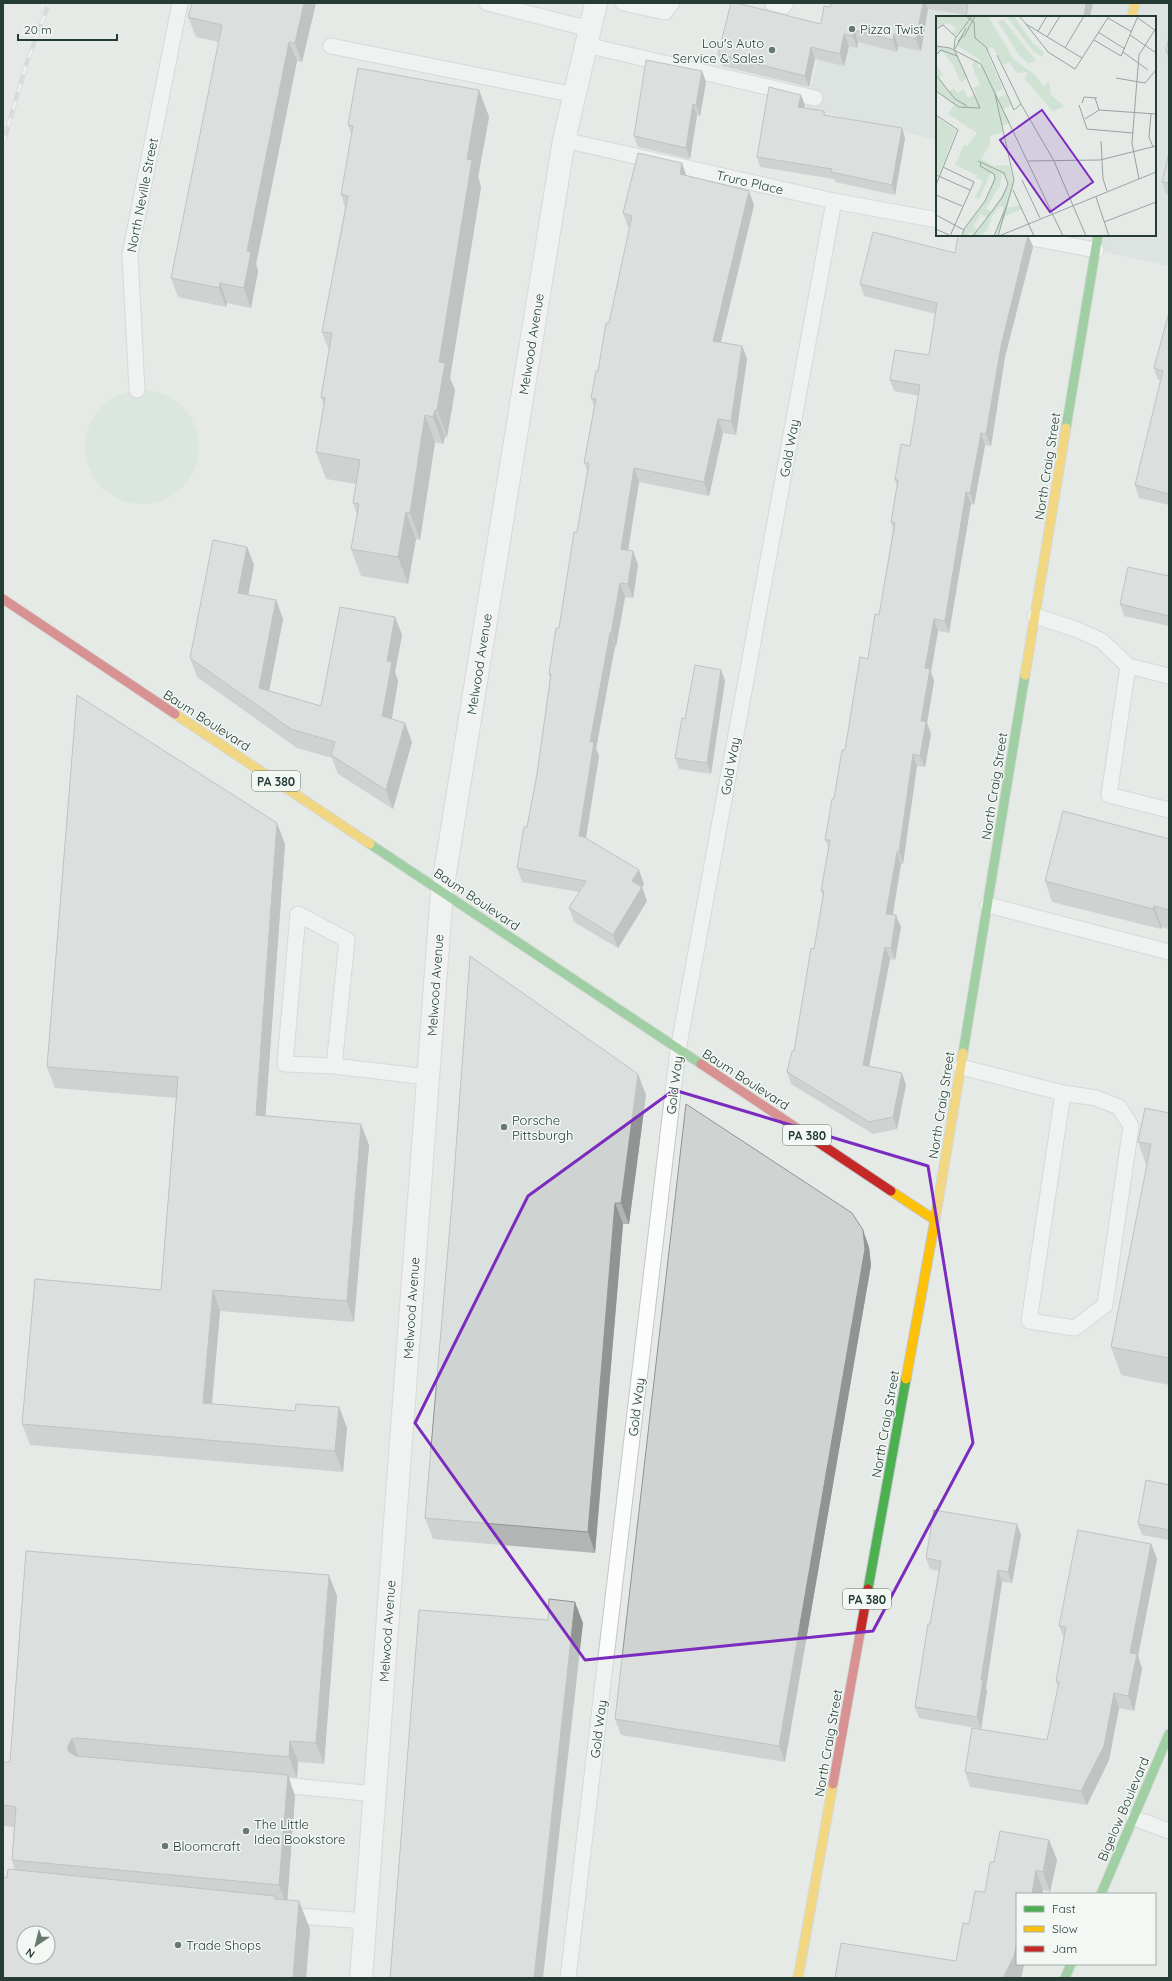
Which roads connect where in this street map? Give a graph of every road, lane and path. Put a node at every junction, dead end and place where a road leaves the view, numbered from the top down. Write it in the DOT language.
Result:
graph roads {
  1 [pos="180,3"];
  2 [pos="488,3"];
  3 [pos="596,3"];
  4 [pos="622,3"];
  5 [pos="672,3"];
  6 [pos="772,3"];
  7 [pos="786,3"];
  8 [pos="1135,3"];
  9 [pos="1132,16"];
  10 [pos="588,37"];
  11 [pos="331,46"];
  12 [pos="575,95"];
  13 [pos="815,98"];
  14 [pos="564,140"];
  15 [pos="834,201"];
  16 [pos="936,220"];
  17 [pos="1028,236"];
  18 [pos="1097,242"];
  19 [pos="137,390"];
  20 [pos="3,600"];
  21 [pos="1035,616"];
  22 [pos="1128,666"];
  23 [pos="1169,676"];
  24 [pos="1169,810"];
  25 [pos="442,891"];
  26 [pos="988,904"];
  27 [pos="1169,952"];
  28 [pos="678,1050"];
  29 [pos="334,1066"];
  30 [pos="961,1067"];
  31 [pos="428,1077"];
  32 [pos="1062,1093"];
  33 [pos="935,1220"];
  34 [pos="1169,1734"];
  35 [pos="257,1783"];
  36 [pos="375,1794"];
  37 [pos="1134,1818"];
  38 [pos="1169,1831"];
  39 [pos="1101,1893"];
  40 [pos="270,1914"];
  41 [pos="366,1921"];
  42 [pos="1071,1965"];
  43 [pos="361,1978"];
  44 [pos="568,1978"];
  45 [pos="798,1978"];
  46 [pos="1066,1978"];
  1 -- 19 [label="lane, North Neville Street"];
  2 -- 10 [label="lane"];
  3 -- 10 [label="street, Melwood Avenue"];
  4 -- 5 [label="lane"];
  6 -- 7 [label="lane"];
  8 -- 9 [label="main road"];
  10 -- 12 [label="street, Melwood Avenue"];
  10 -- 13 [label="lane"];
  11 -- 12 [label="lane"];
  12 -- 14 [label="street, Melwood Avenue"];
  14 -- 15 [label="lane, Truro Place"];
  14 -- 25 [label="street, Melwood Avenue"];
  15 -- 16 [label="lane, Truro Place"];
  15 -- 28 [label="lane, Gold Way"];
  17 -- 18 [label="lane"];
  18 -- 21 [label="main road, North Craig Street"];
  20 -- 25 [label="main road, Baum Boulevard / PA 380"];
  21 -- 22 [label="lane"];
  21 -- 26 [label="main road, North Craig Street"];
  22 -- 23 [label="lane"];
  22 -- 24 [label="lane"];
  25 -- 28 [label="main road, Baum Boulevard / PA 380"];
  25 -- 31 [label="street, Melwood Avenue"];
  26 -- 27 [label="lane"];
  26 -- 30 [label="main road, North Craig Street"];
  28 -- 33 [label="main road, Baum Boulevard / PA 380"];
  28 -- 44 [label="lane, Gold Way"];
  29 -- 29 [label="lane"];
  29 -- 31 [label="lane"];
  30 -- 32 [label="lane"];
  30 -- 33 [label="main road, North Craig Street"];
  31 -- 36 [label="street, Melwood Avenue"];
  32 -- 32 [label="lane"];
  33 -- 45 [label="main road, North Craig Street / PA 380"];
  34 -- 37 [label="main road, Bigelow Boulevard"];
  35 -- 36 [label="lane"];
  36 -- 41 [label="street, Melwood Avenue"];
  37 -- 38 [label="lane"];
  37 -- 39 [label="main road, Bigelow Boulevard"];
  40 -- 41 [label="lane"];
  41 -- 43 [label="street, Melwood Avenue"];
  42 -- 46 [label="main road"];
}
